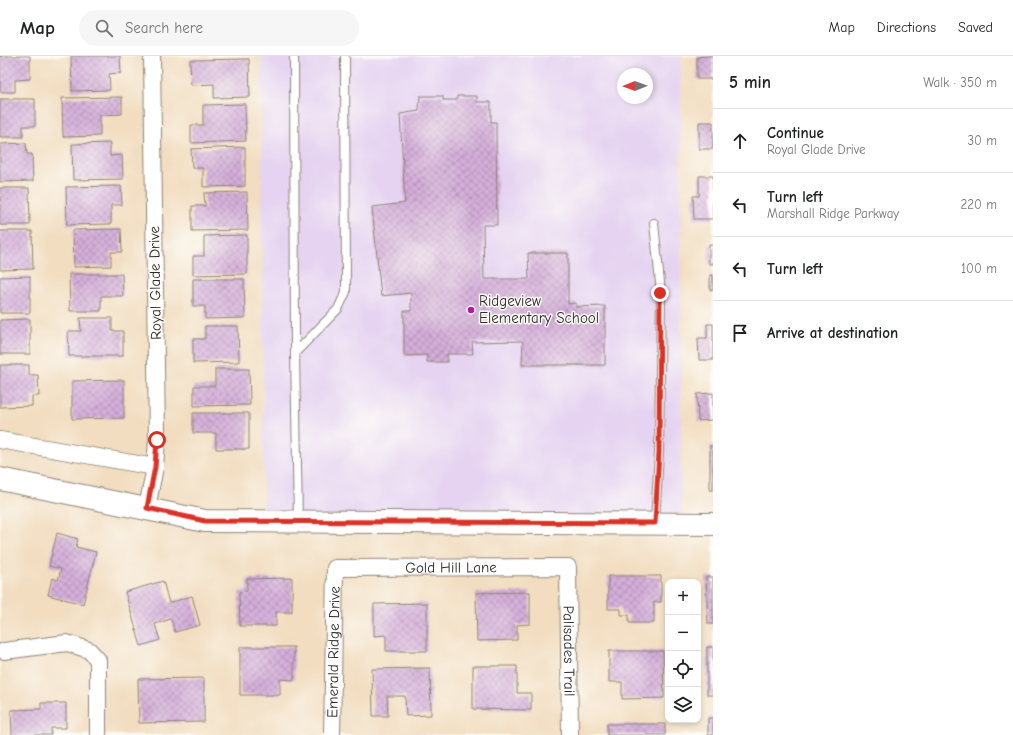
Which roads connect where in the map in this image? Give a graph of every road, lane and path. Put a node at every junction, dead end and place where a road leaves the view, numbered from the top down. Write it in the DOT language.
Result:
graph roads {
  1 [pos="152,56"];
  2 [pos="294,56"];
  3 [pos="345,56"];
  4 [pos="654,223"];
  5 [pos="295,353"];
  6 [pos="0,440"];
  7 [pos="155,467"];
  8 [pos="0,479"];
  9 [pos="147,508"];
  10 [pos="298,522"];
  11 [pos="655,523"];
  12 [pos="713,524"];
  13 [pos="568,567"];
  14 [pos="335,568"];
  15 [pos="4,651"];
  16 [pos="98,735"];
  17 [pos="332,735"];
  18 [pos="570,735"];
  1 -- 7 [label="street, Royal Glade Drive"];
  2 -- 5 [label="lane"];
  3 -- 5 [label="lane"];
  4 -- 11 [label="lane"];
  5 -- 10 [label="lane"];
  6 -- 7 [label="street"];
  7 -- 9 [label="street, Royal Glade Drive"];
  8 -- 9 [label="street"];
  9 -- 10 [label="street"];
  10 -- 11 [label="street"];
  11 -- 12 [label="street"];
  13 -- 14 [label="street, Gold Hill Lane"];
  13 -- 18 [label="street, Palisades Trail"];
  14 -- 17 [label="street, Emerald Ridge Drive"];
  15 -- 16 [label="street"];
}
